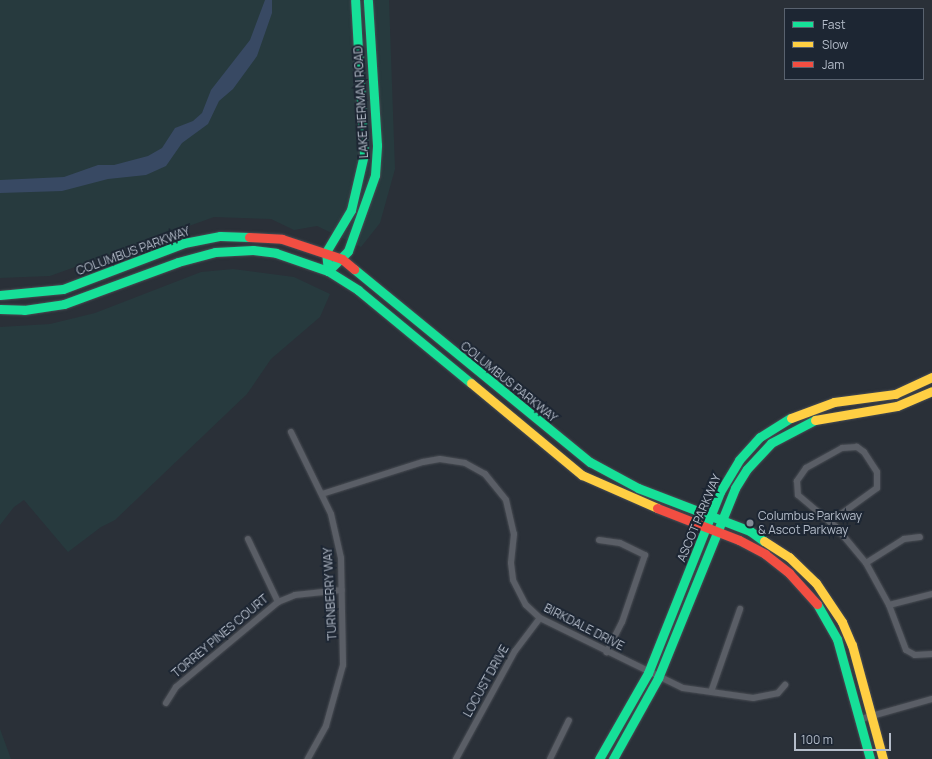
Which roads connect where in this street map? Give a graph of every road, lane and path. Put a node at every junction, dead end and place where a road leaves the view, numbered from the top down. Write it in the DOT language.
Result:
graph roads {
  1 [pos="355,0"];
  2 [pos="368,0"];
  3 [pos="326,252"];
  4 [pos="342,260"];
  5 [pos="328,271"];
  6 [pos="0,295"];
  7 [pos="0,309"];
  8 [pos="932,377"];
  9 [pos="932,391"];
  10 [pos="291,432"];
  11 [pos="322,494"];
  12 [pos="711,516"];
  13 [pos="722,519"];
  14 [pos="830,522"];
  15 [pos="706,526"];
  16 [pos="717,531"];
  17 [pos="920,537"];
  18 [pos="248,539"];
  19 [pos="599,540"];
  20 [pos="866,563"];
  21 [pos="342,590"];
  22 [pos="932,594"];
  23 [pos="278,602"];
  24 [pos="889,605"];
  25 [pos="740,609"];
  26 [pos="540,618"];
  27 [pos="607,652"];
  28 [pos="932,654"];
  29 [pos="648,673"];
  30 [pos="658,678"];
  31 [pos="786,685"];
  32 [pos="711,692"];
  33 [pos="932,699"];
  34 [pos="166,703"];
  35 [pos="872,716"];
  36 [pos="861,719"];
  37 [pos="569,720"];
  38 [pos="308,759"];
  39 [pos="456,759"];
  40 [pos="550,759"];
  41 [pos="600,759"];
  42 [pos="613,759"];
  43 [pos="870,759"];
  44 [pos="883,759"];
  1 -- 3 [label="main road, LAKE HERMAN ROAD"];
  2 -- 4 [label="main road, LAKE HERMAN ROAD"];
  3 -- 4 [label="main road, COLUMBUS PARKWAY"];
  3 -- 5 [label="main road"];
  3 -- 6 [label="main road, COLUMBUS PARKWAY"];
  4 -- 5 [label="main road, LAKE HERMAN ROAD"];
  4 -- 12 [label="main road, COLUMBUS PARKWAY"];
  5 -- 7 [label="main road, COLUMBUS PARKWAY"];
  5 -- 15 [label="main road, COLUMBUS PARKWAY"];
  8 -- 12 [label="main road, ASCOT PARKWAY"];
  9 -- 13 [label="main road, ASCOT PARKWAY"];
  10 -- 11 [label="street, TURNBERRY WAY"];
  11 -- 21 [label="street, TURNBERRY WAY"];
  11 -- 26 [label="street, BIRKDALE DRIVE"];
  12 -- 13 [label="main road, COLUMBUS PARKWAY"];
  12 -- 15 [label="main road, ASCOT PARKWAY"];
  13 -- 16 [label="main road, ASCOT PARKWAY"];
  13 -- 35 [label="main road, COLUMBUS PARKWAY"];
  14 -- 14 [label="street"];
  14 -- 20 [label="street"];
  15 -- 16 [label="main road, COLUMBUS PARKWAY"];
  15 -- 29 [label="main road, ASCOT PARKWAY"];
  16 -- 30 [label="main road, ASCOT PARKWAY"];
  16 -- 36 [label="main road, COLUMBUS PARKWAY"];
  17 -- 20 [label="street"];
  18 -- 23 [label="street"];
  19 -- 27 [label="street"];
  20 -- 24 [label="street"];
  21 -- 23 [label="street, TORREY PINES COURT"];
  21 -- 38 [label="street, TURNBERRY WAY"];
  22 -- 24 [label="street"];
  23 -- 34 [label="street, TORREY PINES COURT"];
  24 -- 28 [label="street"];
  25 -- 32 [label="street"];
  26 -- 27 [label="street, BIRKDALE DRIVE"];
  26 -- 39 [label="street, LOCUST DRIVE"];
  27 -- 29 [label="street, BIRKDALE DRIVE"];
  29 -- 30 [label="street, BIRKDALE DRIVE"];
  29 -- 41 [label="main road, ASCOT PARKWAY"];
  30 -- 32 [label="street, BIRKDALE DRIVE"];
  30 -- 42 [label="main road, ASCOT PARKWAY"];
  31 -- 32 [label="street, BIRKDALE DRIVE"];
  33 -- 35 [label="street"];
  35 -- 36 [label="street"];
  35 -- 44 [label="main road, COLUMBUS PARKWAY"];
  36 -- 43 [label="main road, COLUMBUS PARKWAY"];
  37 -- 40 [label="street"];
}
